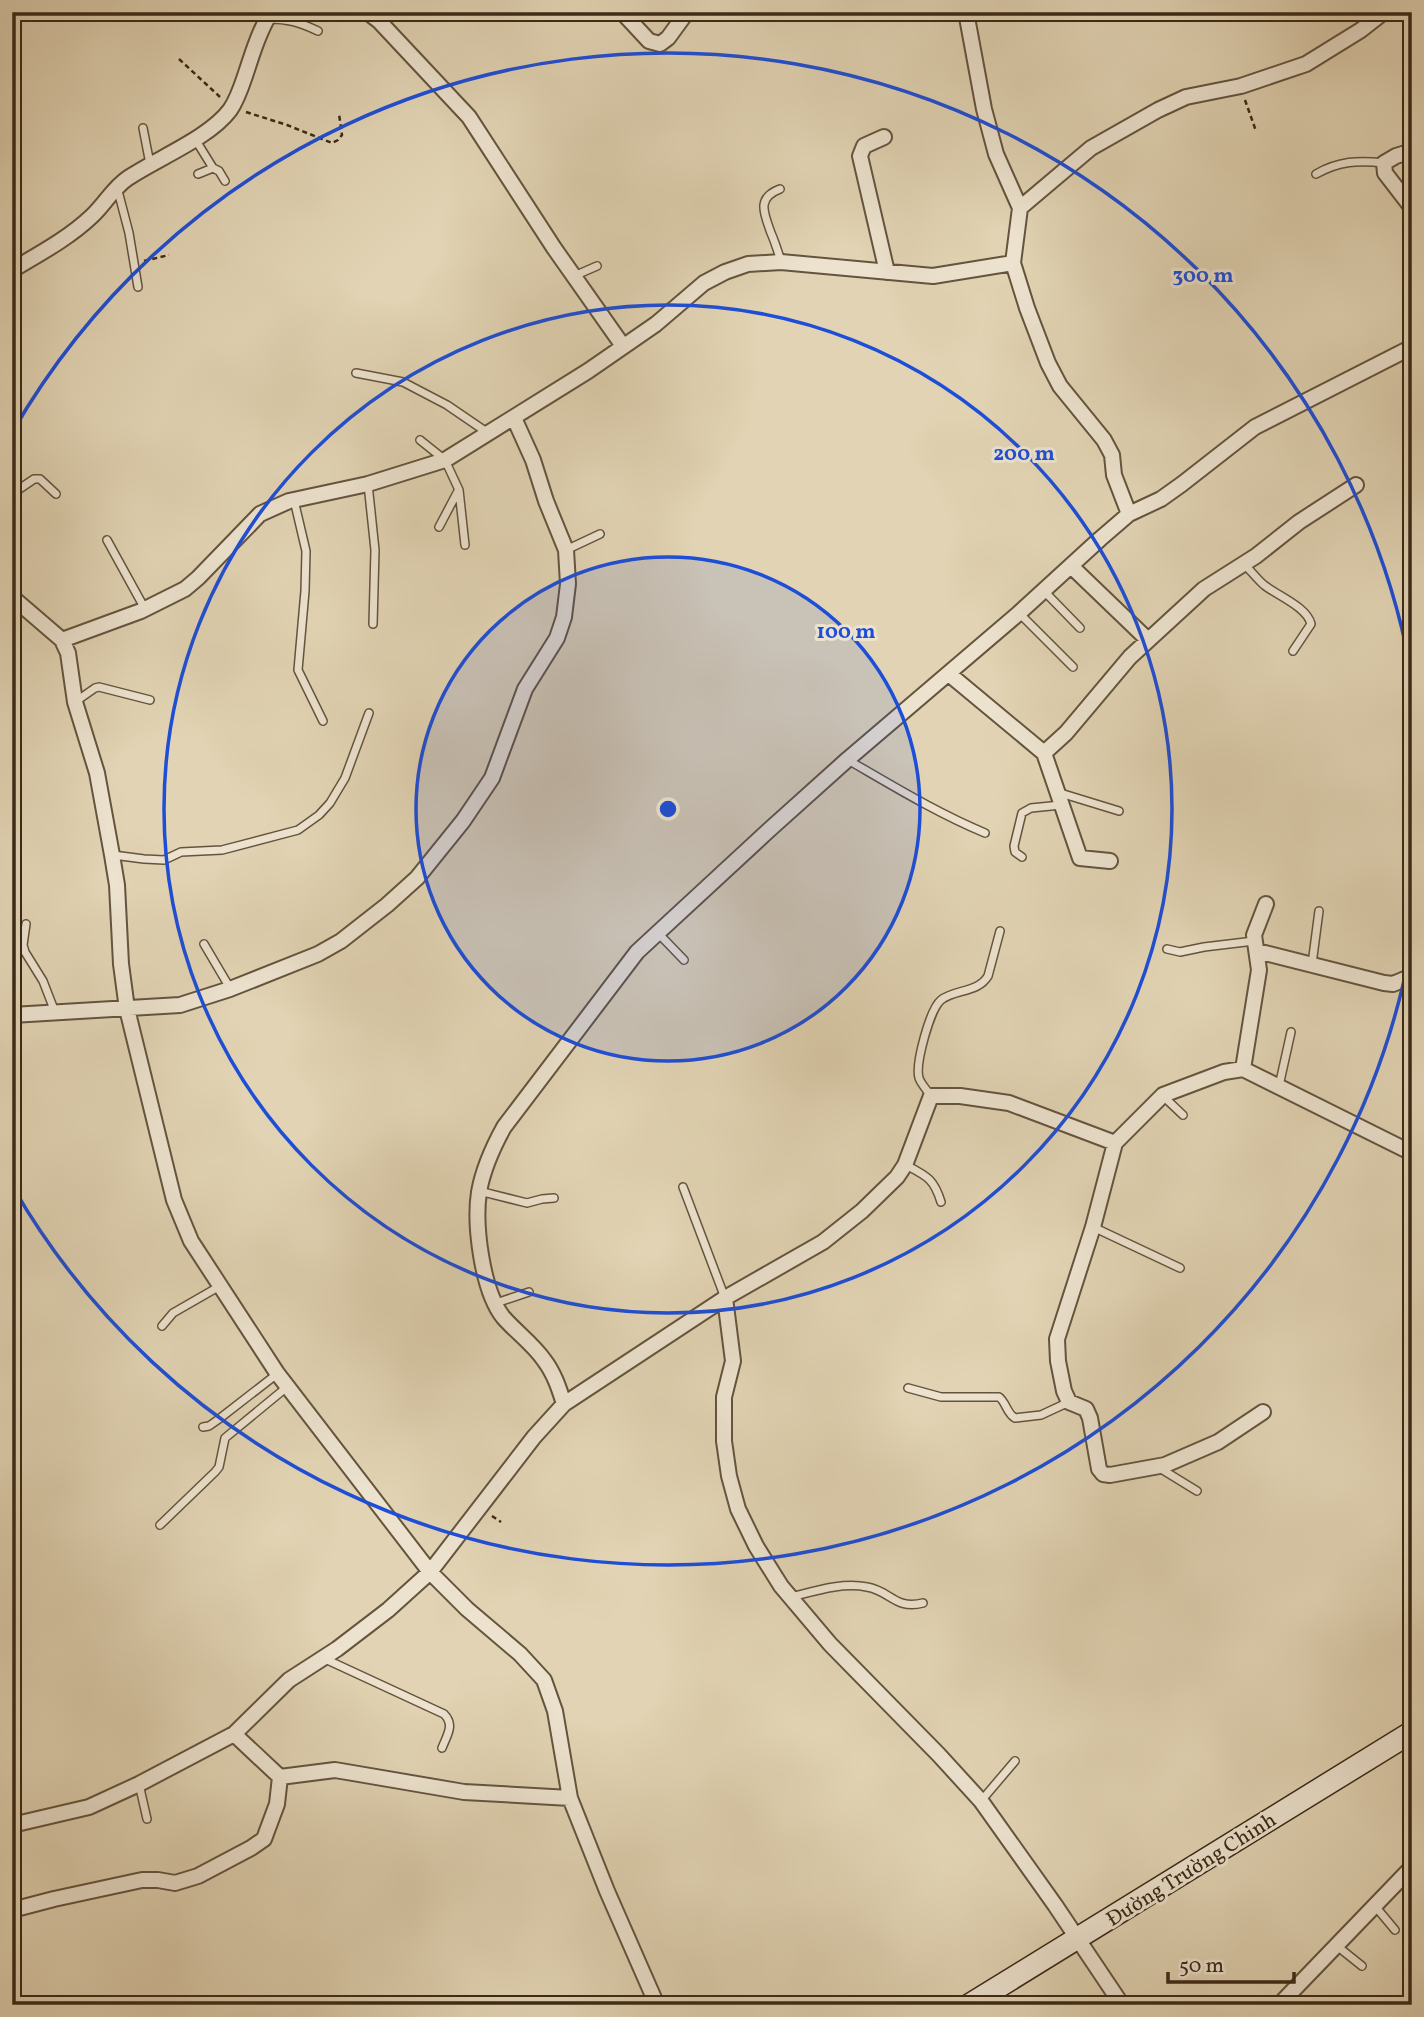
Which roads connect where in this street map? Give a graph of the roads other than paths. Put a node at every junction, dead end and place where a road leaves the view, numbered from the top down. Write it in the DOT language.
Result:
graph roads {
  1 [pos="367,12"];
  2 [pos="622,12"];
  3 [pos="687,12"];
  4 [pos="966,12"];
  5 [pos="1384,12"];
  6 [pos="269,16"];
  7 [pos="318,31"];
  8 [pos="143,128"];
  9 [pos="884,137"];
  10 [pos="195,138"];
  11 [pos="1412,151"];
  12 [pos="1384,163"];
  13 [pos="150,165"];
  14 [pos="213,168"];
  15 [pos="198,174"];
  16 [pos="1316,174"];
  17 [pos="225,181"];
  18 [pos="117,187"];
  19 [pos="780,189"];
  20 [pos="1020,208"];
  21 [pos="1412,208"];
  22 [pos="781,262"];
  23 [pos="1013,263"];
  24 [pos="597,266"];
  25 [pos="12,270"];
  26 [pos="887,272"];
  27 [pos="574,276"];
  28 [pos="138,287"];
  29 [pos="623,346"];
  30 [pos="1412,347"];
  31 [pos="356,373"];
  32 [pos="514,418"];
  33 [pos="489,434"];
  34 [pos="420,440"];
  35 [pos="446,460"];
  36 [pos="368,484"];
  37 [pos="1356,485"];
  38 [pos="459,490"];
  39 [pos="12,494"];
  40 [pos="56,494"];
  41 [pos="294,499"];
  42 [pos="1129,514"];
  43 [pos="439,527"];
  44 [pos="600,534"];
  45 [pos="107,540"];
  46 [pos="465,545"];
  47 [pos="566,550"];
  48 [pos="1244,563"];
  49 [pos="1071,566"];
  50 [pos="1044,591"];
  51 [pos="12,597"];
  52 [pos="145,609"];
  53 [pos="1019,613"];
  54 [pos="373,624"];
  55 [pos="1080,628"];
  56 [pos="62,640"];
  57 [pos="1147,640"];
  58 [pos="1293,651"];
  59 [pos="1073,667"];
  60 [pos="949,674"];
  61 [pos="150,700"];
  62 [pos="75,702"];
  63 [pos="369,713"];
  64 [pos="323,721"];
  65 [pos="1044,753"];
  66 [pos="848,759"];
  67 [pos="1059,798"];
  68 [pos="1119,811"];
  69 [pos="985,833"];
  70 [pos="112,855"];
  71 [pos="1022,857"];
  72 [pos="1110,861"];
  73 [pos="1266,904"];
  74 [pos="1319,911"];
  75 [pos="26,924"];
  76 [pos="1000,930"];
  77 [pos="658,933"];
  78 [pos="204,944"];
  79 [pos="1256,946"];
  80 [pos="1167,949"];
  81 [pos="684,960"];
  82 [pos="1312,965"];
  83 [pos="1412,976"];
  84 [pos="230,989"];
  85 [pos="127,1009"];
  86 [pos="55,1013"];
  87 [pos="12,1015"];
  88 [pos="1291,1032"];
  89 [pos="1243,1069"];
  90 [pos="1279,1087"];
  91 [pos="1163,1095"];
  92 [pos="931,1096"];
  93 [pos="1183,1115"];
  94 [pos="1115,1143"];
  95 [pos="1412,1153"];
  96 [pos="905,1164"];
  97 [pos="682,1187"];
  98 [pos="479,1191"];
  99 [pos="554,1198"];
  100 [pos="941,1202"];
  101 [pos="1093,1227"];
  102 [pos="1180,1268"];
  103 [pos="220,1286"];
  104 [pos="529,1292"];
  105 [pos="725,1298"];
  106 [pos="496,1303"];
  107 [pos="162,1326"];
  108 [pos="277,1373"];
  109 [pos="288,1387"];
  110 [pos="908,1388"];
  111 [pos="1069,1402"];
  112 [pos="564,1404"];
  113 [pos="1262,1412"];
  114 [pos="203,1427"];
  115 [pos="1157,1467"];
  116 [pos="1197,1491"];
  117 [pos="160,1525"];
  118 [pos="430,1573"];
  119 [pos="790,1597"];
  120 [pos="923,1603"];
  121 [pos="323,1658"];
  122 [pos="1412,1732"];
  123 [pos="234,1734"];
  124 [pos="442,1748"];
  125 [pos="1015,1761"];
  126 [pos="280,1777"];
  127 [pos="139,1784"];
  128 [pos="570,1798"];
  129 [pos="981,1801"];
  130 [pos="147,1819"];
  131 [pos="12,1825"];
  132 [pos="1412,1867"];
  133 [pos="1374,1906"];
  134 [pos="12,1910"];
  135 [pos="1395,1930"];
  136 [pos="1078,1938"];
  137 [pos="1336,1945"];
  138 [pos="1362,1966"];
  139 [pos="1280,2004"];
  140 [pos="657,2005"];
  141 [pos="969,2005"];
  142 [pos="1122,2005"];
  1 -- 27 [label="street"];
  2 -- 3 [label="street"];
  4 -- 20 [label="street"];
  5 -- 20 [label="street"];
  6 -- 7 [label="lane"];
  6 -- 10 [label="street"];
  8 -- 13 [label="lane"];
  9 -- 26 [label="street"];
  10 -- 13 [label="street"];
  10 -- 14 [label="lane"];
  11 -- 12 [label="street"];
  12 -- 16 [label="lane"];
  12 -- 21 [label="street"];
  13 -- 18 [label="street"];
  14 -- 15 [label="lane"];
  14 -- 17 [label="lane"];
  18 -- 25 [label="street"];
  18 -- 28 [label="lane"];
  19 -- 22 [label="lane"];
  20 -- 23 [label="street"];
  22 -- 26 [label="street"];
  22 -- 29 [label="street"];
  23 -- 26 [label="street"];
  23 -- 42 [label="street"];
  24 -- 27 [label="lane"];
  27 -- 29 [label="street"];
  29 -- 32 [label="street"];
  30 -- 42 [label="street"];
  31 -- 33 [label="lane"];
  32 -- 33 [label="street"];
  32 -- 47 [label="street"];
  33 -- 35 [label="street"];
  34 -- 35 [label="lane"];
  35 -- 36 [label="street"];
  35 -- 38 [label="lane"];
  36 -- 41 [label="street"];
  36 -- 54 [label="lane"];
  37 -- 48 [label="street"];
  38 -- 43 [label="lane"];
  38 -- 46 [label="lane"];
  39 -- 40 [label="lane"];
  41 -- 52 [label="street"];
  41 -- 64 [label="lane"];
  42 -- 49 [label="street"];
  44 -- 47 [label="lane"];
  45 -- 52 [label="lane"];
  47 -- 84 [label="street"];
  48 -- 57 [label="street"];
  48 -- 58 [label="lane"];
  49 -- 50 [label="street"];
  49 -- 57 [label="street"];
  50 -- 53 [label="street"];
  50 -- 55 [label="lane"];
  51 -- 56 [label="street"];
  52 -- 56 [label="street"];
  53 -- 59 [label="lane"];
  53 -- 60 [label="street"];
  56 -- 62 [label="street"];
  57 -- 65 [label="street"];
  60 -- 65 [label="street"];
  60 -- 66 [label="street"];
  61 -- 62 [label="lane"];
  62 -- 70 [label="street"];
  63 -- 70 [label="lane"];
  65 -- 67 [label="street"];
  66 -- 69 [label="lane"];
  66 -- 77 [label="street"];
  67 -- 68 [label="lane"];
  67 -- 71 [label="lane"];
  67 -- 72 [label="street"];
  70 -- 85 [label="street"];
  73 -- 79 [label="street"];
  74 -- 82 [label="lane"];
  75 -- 86 [label="lane"];
  76 -- 92 [label="lane"];
  77 -- 81 [label="lane"];
  77 -- 98 [label="street"];
  78 -- 84 [label="lane"];
  79 -- 80 [label="lane"];
  79 -- 82 [label="street"];
  79 -- 89 [label="street"];
  82 -- 83 [label="street"];
  84 -- 85 [label="street"];
  85 -- 86 [label="street"];
  85 -- 103 [label="street"];
  86 -- 87 [label="street"];
  88 -- 90 [label="lane"];
  89 -- 90 [label="street"];
  89 -- 91 [label="street"];
  90 -- 95 [label="street"];
  91 -- 93 [label="lane"];
  91 -- 94 [label="street"];
  92 -- 94 [label="street"];
  92 -- 96 [label="street"];
  94 -- 101 [label="street"];
  96 -- 100 [label="lane"];
  96 -- 105 [label="street"];
  97 -- 105 [label="lane"];
  98 -- 99 [label="lane"];
  98 -- 106 [label="street"];
  101 -- 102 [label="lane"];
  101 -- 111 [label="street"];
  103 -- 107 [label="lane"];
  103 -- 108 [label="street"];
  104 -- 106 [label="lane"];
  105 -- 112 [label="street"];
  105 -- 119 [label="street"];
  106 -- 112 [label="street"];
  108 -- 109 [label="street"];
  108 -- 114 [label="lane"];
  109 -- 117 [label="lane"];
  109 -- 118 [label="street"];
  110 -- 111 [label="lane"];
  111 -- 115 [label="street"];
  112 -- 118 [label="street"];
  113 -- 115 [label="street"];
  115 -- 116 [label="lane"];
  118 -- 121 [label="street"];
  118 -- 128 [label="street"];
  119 -- 120 [label="lane"];
  119 -- 129 [label="street"];
  121 -- 123 [label="street"];
  121 -- 124 [label="lane"];
  122 -- 136 [label="main road, Đường Trường Chinh"];
  123 -- 126 [label="street"];
  123 -- 127 [label="street"];
  125 -- 129 [label="lane"];
  126 -- 128 [label="street"];
  126 -- 134 [label="street"];
  127 -- 130 [label="lane"];
  127 -- 131 [label="street"];
  128 -- 140 [label="street"];
  129 -- 136 [label="street"];
  132 -- 133 [label="street"];
  133 -- 135 [label="lane"];
  133 -- 137 [label="street"];
  136 -- 141 [label="main road, Đường Trường Chinh"];
  136 -- 142 [label="street"];
  137 -- 138 [label="lane"];
  137 -- 139 [label="street"];
}
